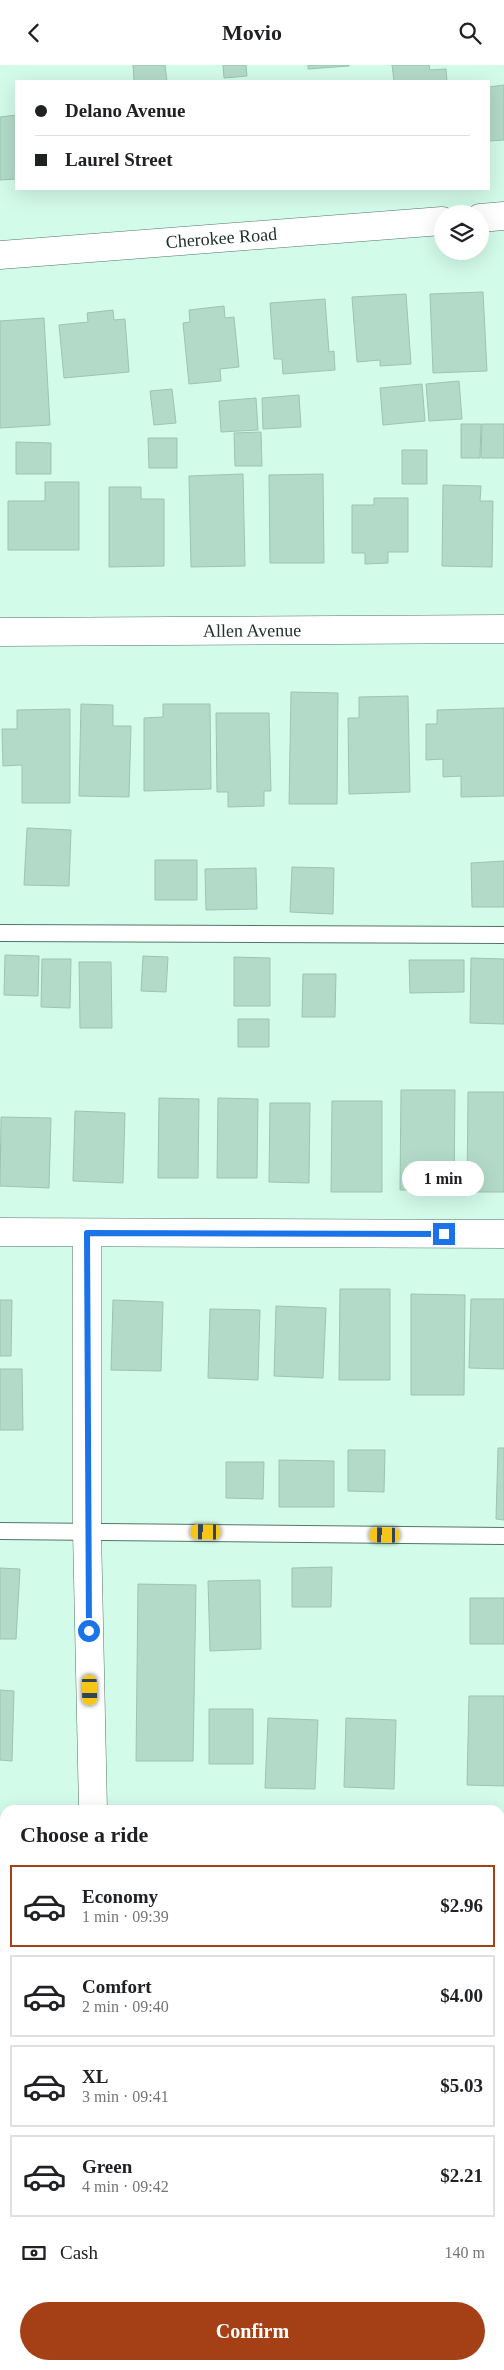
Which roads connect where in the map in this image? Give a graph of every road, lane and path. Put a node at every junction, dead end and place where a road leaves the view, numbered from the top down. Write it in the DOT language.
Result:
graph roads {
  1 [pos="504,216"];
  2 [pos="489,217"];
  3 [pos="434,222"];
  4 [pos="0,255"];
  5 [pos="504,629"];
  6 [pos="0,632"];
  7 [pos="0,933"];
  8 [pos="504,935"];
  9 [pos="0,1232"];
  10 [pos="87,1233"];
  11 [pos="504,1234"];
  12 [pos="0,1531"];
  13 [pos="87,1531"];
  14 [pos="504,1536"];
  15 [pos="93,1805"];
  1 -- 2 [label="street"];
  3 -- 4 [label="street, Cherokee Road"];
  5 -- 6 [label="street, Allen Avenue"];
  7 -- 8 [label="lane"];
  9 -- 10 [label="street"];
  10 -- 11 [label="street"];
  10 -- 13 [label="street"];
  12 -- 13 [label="lane"];
  13 -- 14 [label="lane"];
  13 -- 15 [label="street"];
}
